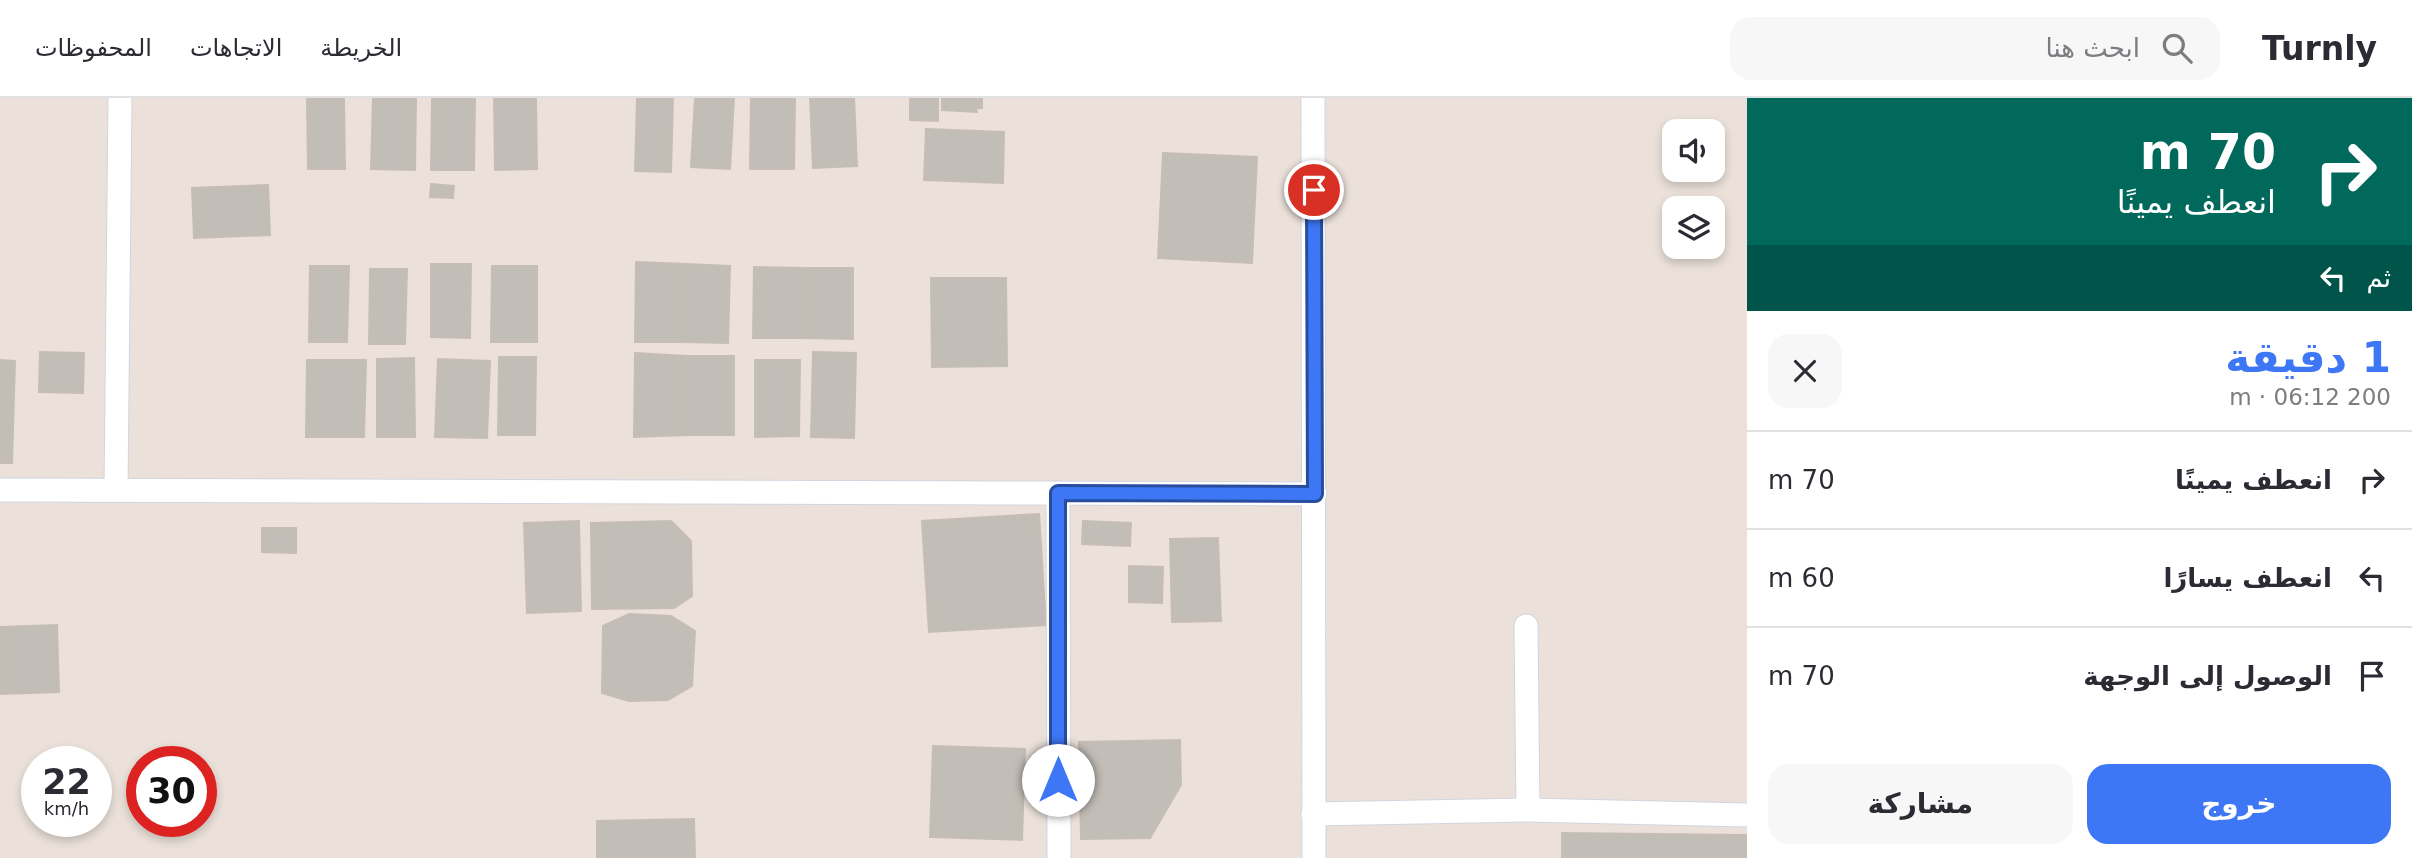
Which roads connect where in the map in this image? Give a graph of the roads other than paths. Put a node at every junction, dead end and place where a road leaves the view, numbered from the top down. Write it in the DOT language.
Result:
graph roads {
  1 [pos="120,98"];
  2 [pos="1313,98"];
  3 [pos="0,490"];
  4 [pos="116,491"];
  5 [pos="1058,493"];
  6 [pos="1315,494"];
  7 [pos="1526,626"];
  8 [pos="1528,810"];
  9 [pos="1313,814"];
  10 [pos="1747,815"];
  11 [pos="1059,858"];
  12 [pos="1314,858"];
  1 -- 4 [label="street"];
  2 -- 6 [label="street"];
  3 -- 4 [label="street"];
  4 -- 5 [label="street"];
  5 -- 6 [label="street"];
  5 -- 11 [label="street"];
  6 -- 9 [label="street"];
  7 -- 8 [label="street"];
  8 -- 9 [label="street"];
  8 -- 10 [label="street"];
  9 -- 12 [label="street"];
}
